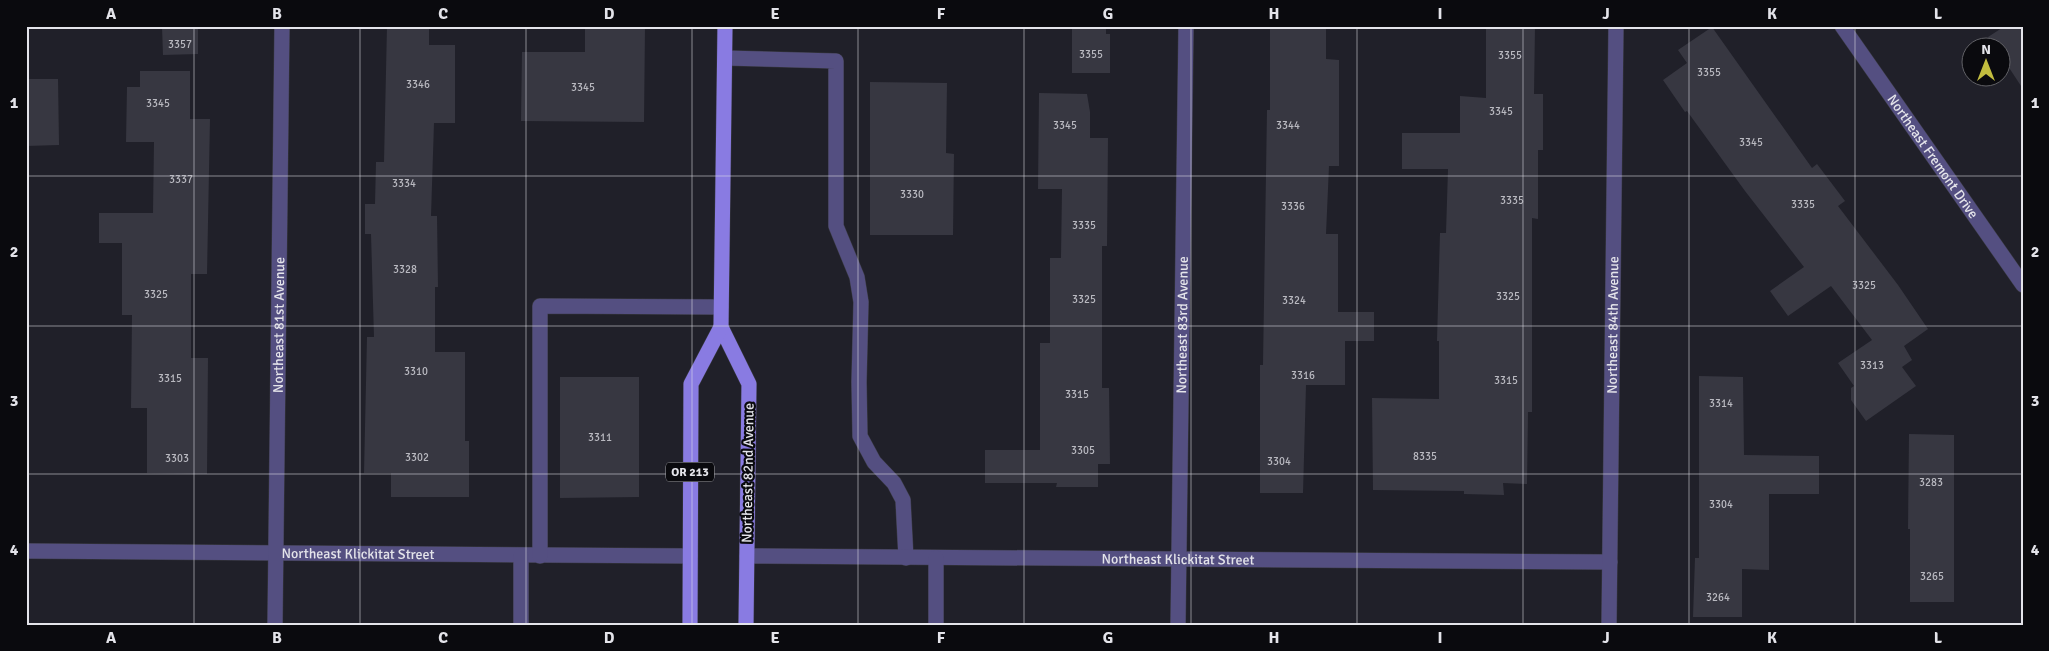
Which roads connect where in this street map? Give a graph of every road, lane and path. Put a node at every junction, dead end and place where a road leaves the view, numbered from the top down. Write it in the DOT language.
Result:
graph roads {
  1 [pos="282,26"];
  2 [pos="725,26"];
  3 [pos="1186,26"];
  4 [pos="1616,26"];
  5 [pos="1842,26"];
  6 [pos="724,58"];
  7 [pos="2023,286"];
  8 [pos="721,307"];
  9 [pos="721,327"];
  10 [pos="26,551"];
  11 [pos="276,553"];
  12 [pos="521,556"];
  13 [pos="540,556"];
  14 [pos="690,556"];
  15 [pos="747,556"];
  16 [pos="906,558"];
  17 [pos="936,558"];
  18 [pos="1179,558"];
  19 [pos="1610,562"];
  20 [pos="275,625"];
  21 [pos="520,625"];
  22 [pos="690,625"];
  23 [pos="746,625"];
  24 [pos="936,625"];
  25 [pos="1178,625"];
  26 [pos="1609,625"];
  1 -- 11 [label="street, Northeast 81st Avenue"];
  2 -- 6 [label="main road, Northeast 82nd Avenue / OR 213"];
  3 -- 18 [label="street, Northeast 83rd Avenue"];
  4 -- 19 [label="street, Northeast 84th Avenue"];
  5 -- 7 [label="street, Northeast Fremont Drive"];
  6 -- 8 [label="main road, Northeast 82nd Avenue / OR 213"];
  6 -- 16 [label="street"];
  8 -- 9 [label="main road, Northeast 82nd Avenue / OR 213"];
  8 -- 13 [label="street"];
  9 -- 14 [label="main road, Northeast 82nd Avenue / OR 213"];
  9 -- 15 [label="main road, Northeast 82nd Avenue / OR 213"];
  10 -- 11 [label="street, Northeast Klickitat Street"];
  11 -- 12 [label="street, Northeast Klickitat Street"];
  11 -- 20 [label="street, Northeast 81st Avenue"];
  12 -- 13 [label="street, Northeast Klickitat Street"];
  12 -- 21 [label="street"];
  13 -- 14 [label="street, Northeast Klickitat Street"];
  14 -- 22 [label="main road, Northeast 82nd Avenue / OR 213"];
  15 -- 16 [label="street, Northeast Klickitat Street"];
  15 -- 23 [label="main road, Northeast 82nd Avenue / OR 213"];
  16 -- 17 [label="street, Northeast Klickitat Street"];
  17 -- 18 [label="street, Northeast Klickitat Street"];
  17 -- 24 [label="street"];
  18 -- 19 [label="street, Northeast Klickitat Street"];
  18 -- 25 [label="street, Northeast 83rd Avenue"];
  19 -- 26 [label="street, Northeast 84th Avenue"];
}
